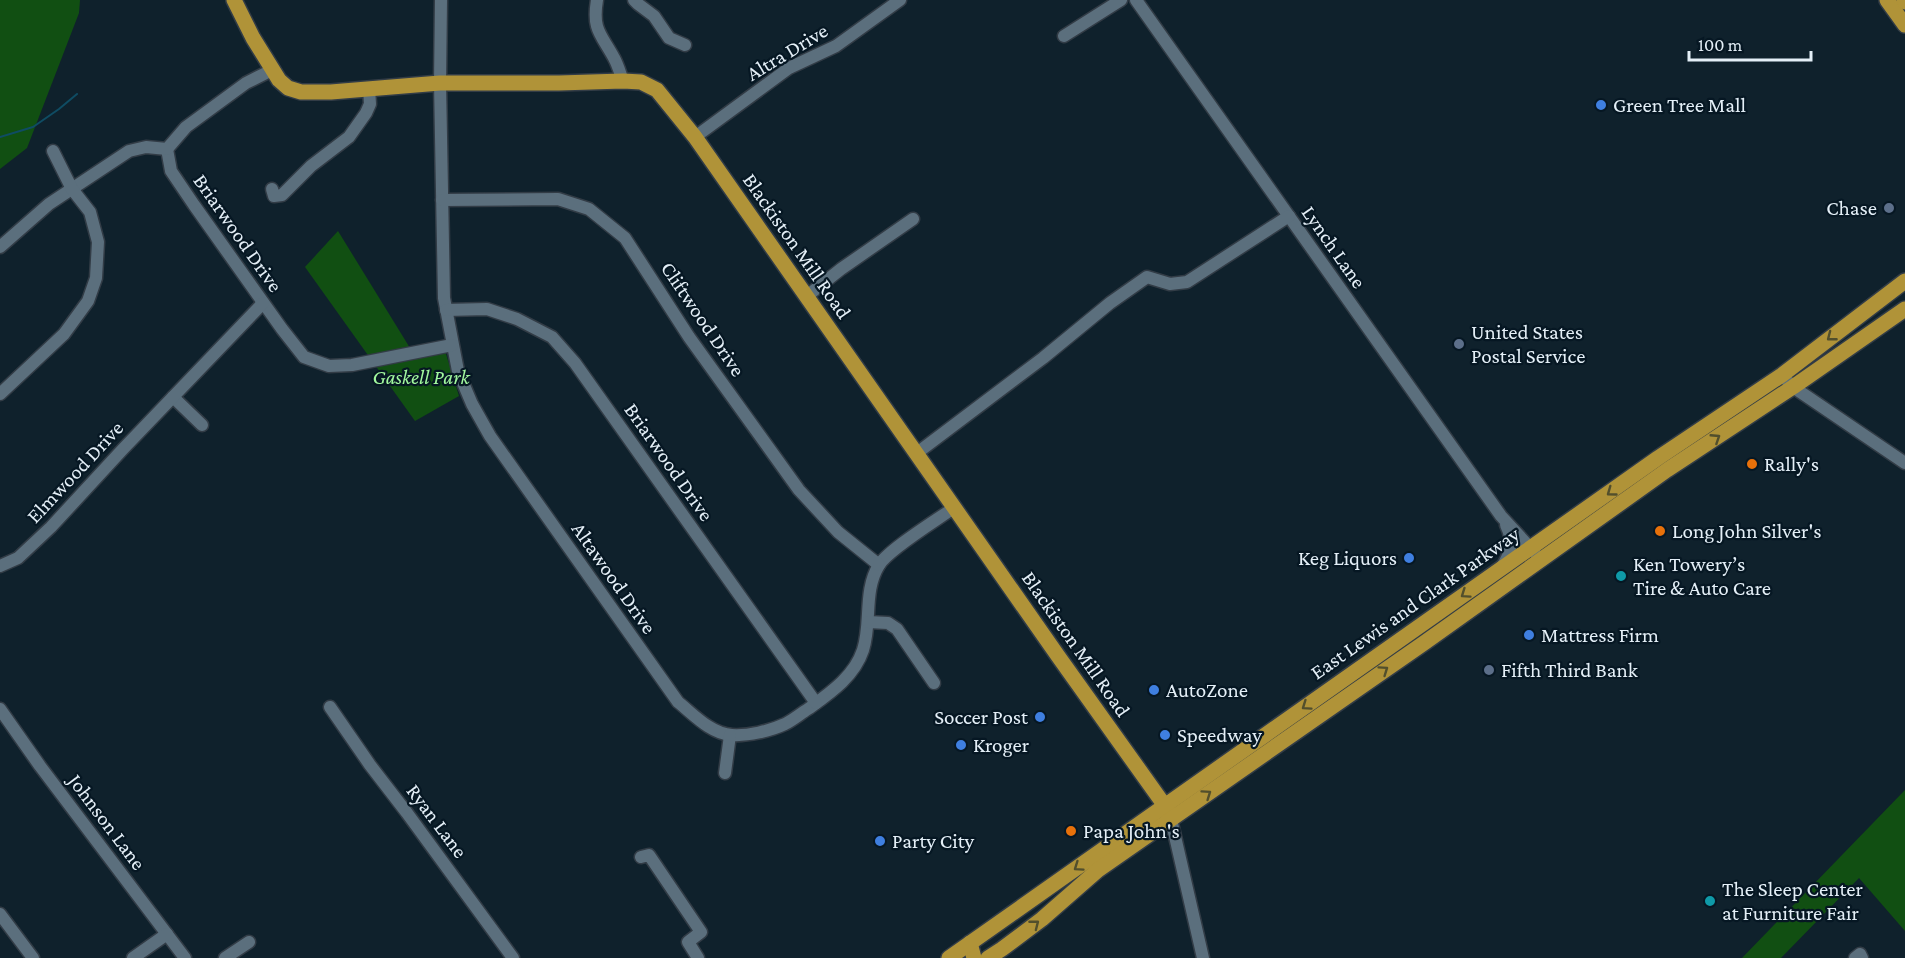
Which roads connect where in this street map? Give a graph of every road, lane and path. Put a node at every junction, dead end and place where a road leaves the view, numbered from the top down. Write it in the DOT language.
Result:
graph roads {
  1 [pos="234,0"];
  2 [pos="441,0"];
  3 [pos="597,0"];
  4 [pos="634,0"];
  5 [pos="900,0"];
  6 [pos="1121,0"];
  7 [pos="1136,0"];
  8 [pos="1887,0"];
  9 [pos="1905,25"];
  10 [pos="1064,36"];
  11 [pos="685,45"];
  12 [pos="272,70"];
  13 [pos="623,81"];
  14 [pos="440,83"];
  15 [pos="369,88"];
  16 [pos="695,137"];
  17 [pos="167,149"];
  18 [pos="53,151"];
  19 [pos="72,189"];
  20 [pos="272,189"];
  21 [pos="442,200"];
  22 [pos="1289,216"];
  23 [pos="913,219"];
  24 [pos="0,246"];
  25 [pos="1905,281"];
  26 [pos="807,296"];
  27 [pos="263,303"];
  28 [pos="1905,309"];
  29 [pos="446,310"];
  30 [pos="452,345"];
  31 [pos="1782,375"];
  32 [pos="1793,387"];
  33 [pos="0,394"];
  34 [pos="172,397"];
  35 [pos="202,425"];
  36 [pos="917,453"];
  37 [pos="1905,463"];
  38 [pos="955,507"];
  39 [pos="1501,516"];
  40 [pos="1530,548"];
  41 [pos="1541,560"];
  42 [pos="879,565"];
  43 [pos="0,566"];
  44 [pos="1498,571"];
  45 [pos="868,622"];
  46 [pos="931,678"];
  47 [pos="816,703"];
  48 [pos="330,707"];
  49 [pos="0,709"];
  50 [pos="730,735"];
  51 [pos="725,773"];
  52 [pos="1168,812"];
  53 [pos="641,856"];
  54 [pos="0,914"];
  55 [pos="167,934"];
  56 [pos="249,942"];
  57 [pos="972,951"];
  58 [pos="33,958"];
  59 [pos="133,958"];
  60 [pos="185,958"];
  61 [pos="225,958"];
  62 [pos="513,958"];
  63 [pos="698,958"];
  64 [pos="949,958"];
  65 [pos="986,958"];
  66 [pos="1203,958"];
  1 -- 12 [label="main road, Blackiston Mill Road"];
  2 -- 14 [label="street, Altawood Drive"];
  3 -- 13 [label="street"];
  4 -- 11 [label="street"];
  5 -- 16 [label="street, Altra Drive"];
  6 -- 10 [label="street"];
  7 -- 22 [label="street, Lynch Lane"];
  8 -- 9 [label="main road"];
  12 -- 15 [label="main road, Blackiston Mill Road"];
  12 -- 17 [label="street"];
  13 -- 14 [label="main road, Blackiston Mill Road"];
  13 -- 16 [label="main road, Blackiston Mill Road"];
  14 -- 15 [label="main road, Blackiston Mill Road"];
  14 -- 21 [label="street, Altawood Drive"];
  15 -- 20 [label="street"];
  16 -- 26 [label="main road, Blackiston Mill Road"];
  17 -- 19 [label="street"];
  17 -- 27 [label="street, Briarwood Drive"];
  18 -- 19 [label="street"];
  19 -- 24 [label="street"];
  19 -- 33 [label="street"];
  21 -- 29 [label="street, Altawood Drive"];
  21 -- 42 [label="street, Cliftwood Drive"];
  22 -- 36 [label="street"];
  22 -- 39 [label="street, Lynch Lane"];
  23 -- 26 [label="street"];
  25 -- 31 [label="main road, East Lewis and Clark Parkway, one-way"];
  26 -- 36 [label="main road, Blackiston Mill Road"];
  27 -- 30 [label="street, Briarwood Drive"];
  27 -- 34 [label="street, Elmwood Drive"];
  28 -- 32 [label="main road, East Lewis and Clark Parkway"];
  29 -- 30 [label="street, Altawood Drive"];
  29 -- 47 [label="street, Briarwood Drive"];
  30 -- 50 [label="street, Altawood Drive"];
  31 -- 32 [label="street"];
  31 -- 40 [label="main road, East Lewis and Clark Parkway, one-way"];
  32 -- 37 [label="street"];
  41 -- 32 [label="main road, East Lewis and Clark Parkway, one-way"];
  34 -- 35 [label="street"];
  34 -- 43 [label="street, Elmwood Drive"];
  36 -- 38 [label="main road, Blackiston Mill Road"];
  38 -- 42 [label="street"];
  38 -- 52 [label="main road, Blackiston Mill Road"];
  39 -- 40 [label="street, Lynch Lane"];
  39 -- 44 [label="street, Lynch Lane"];
  40 -- 41 [label="street, Lynch Lane"];
  40 -- 44 [label="main road, East Lewis and Clark Parkway"];
  52 -- 41 [label="main road, East Lewis and Clark Parkway, one-way"];
  42 -- 45 [label="street"];
  44 -- 52 [label="main road, East Lewis and Clark Parkway, one-way"];
  45 -- 46 [label="street"];
  45 -- 47 [label="street"];
  47 -- 50 [label="street"];
  48 -- 62 [label="street, Ryan Lane"];
  49 -- 55 [label="street, Johnson Lane"];
  50 -- 51 [label="street"];
  52 -- 57 [label="main road, East Lewis and Clark Parkway, one-way"];
  65 -- 52 [label="main road, East Lewis and Clark Parkway, one-way"];
  52 -- 66 [label="street"];
  53 -- 63 [label="street"];
  54 -- 58 [label="street"];
  55 -- 59 [label="street"];
  55 -- 60 [label="street, Johnson Lane"];
  56 -- 61 [label="street"];
  57 -- 64 [label="main road, East Lewis and Clark Parkway"];
  57 -- 65 [label="main road"];
}
